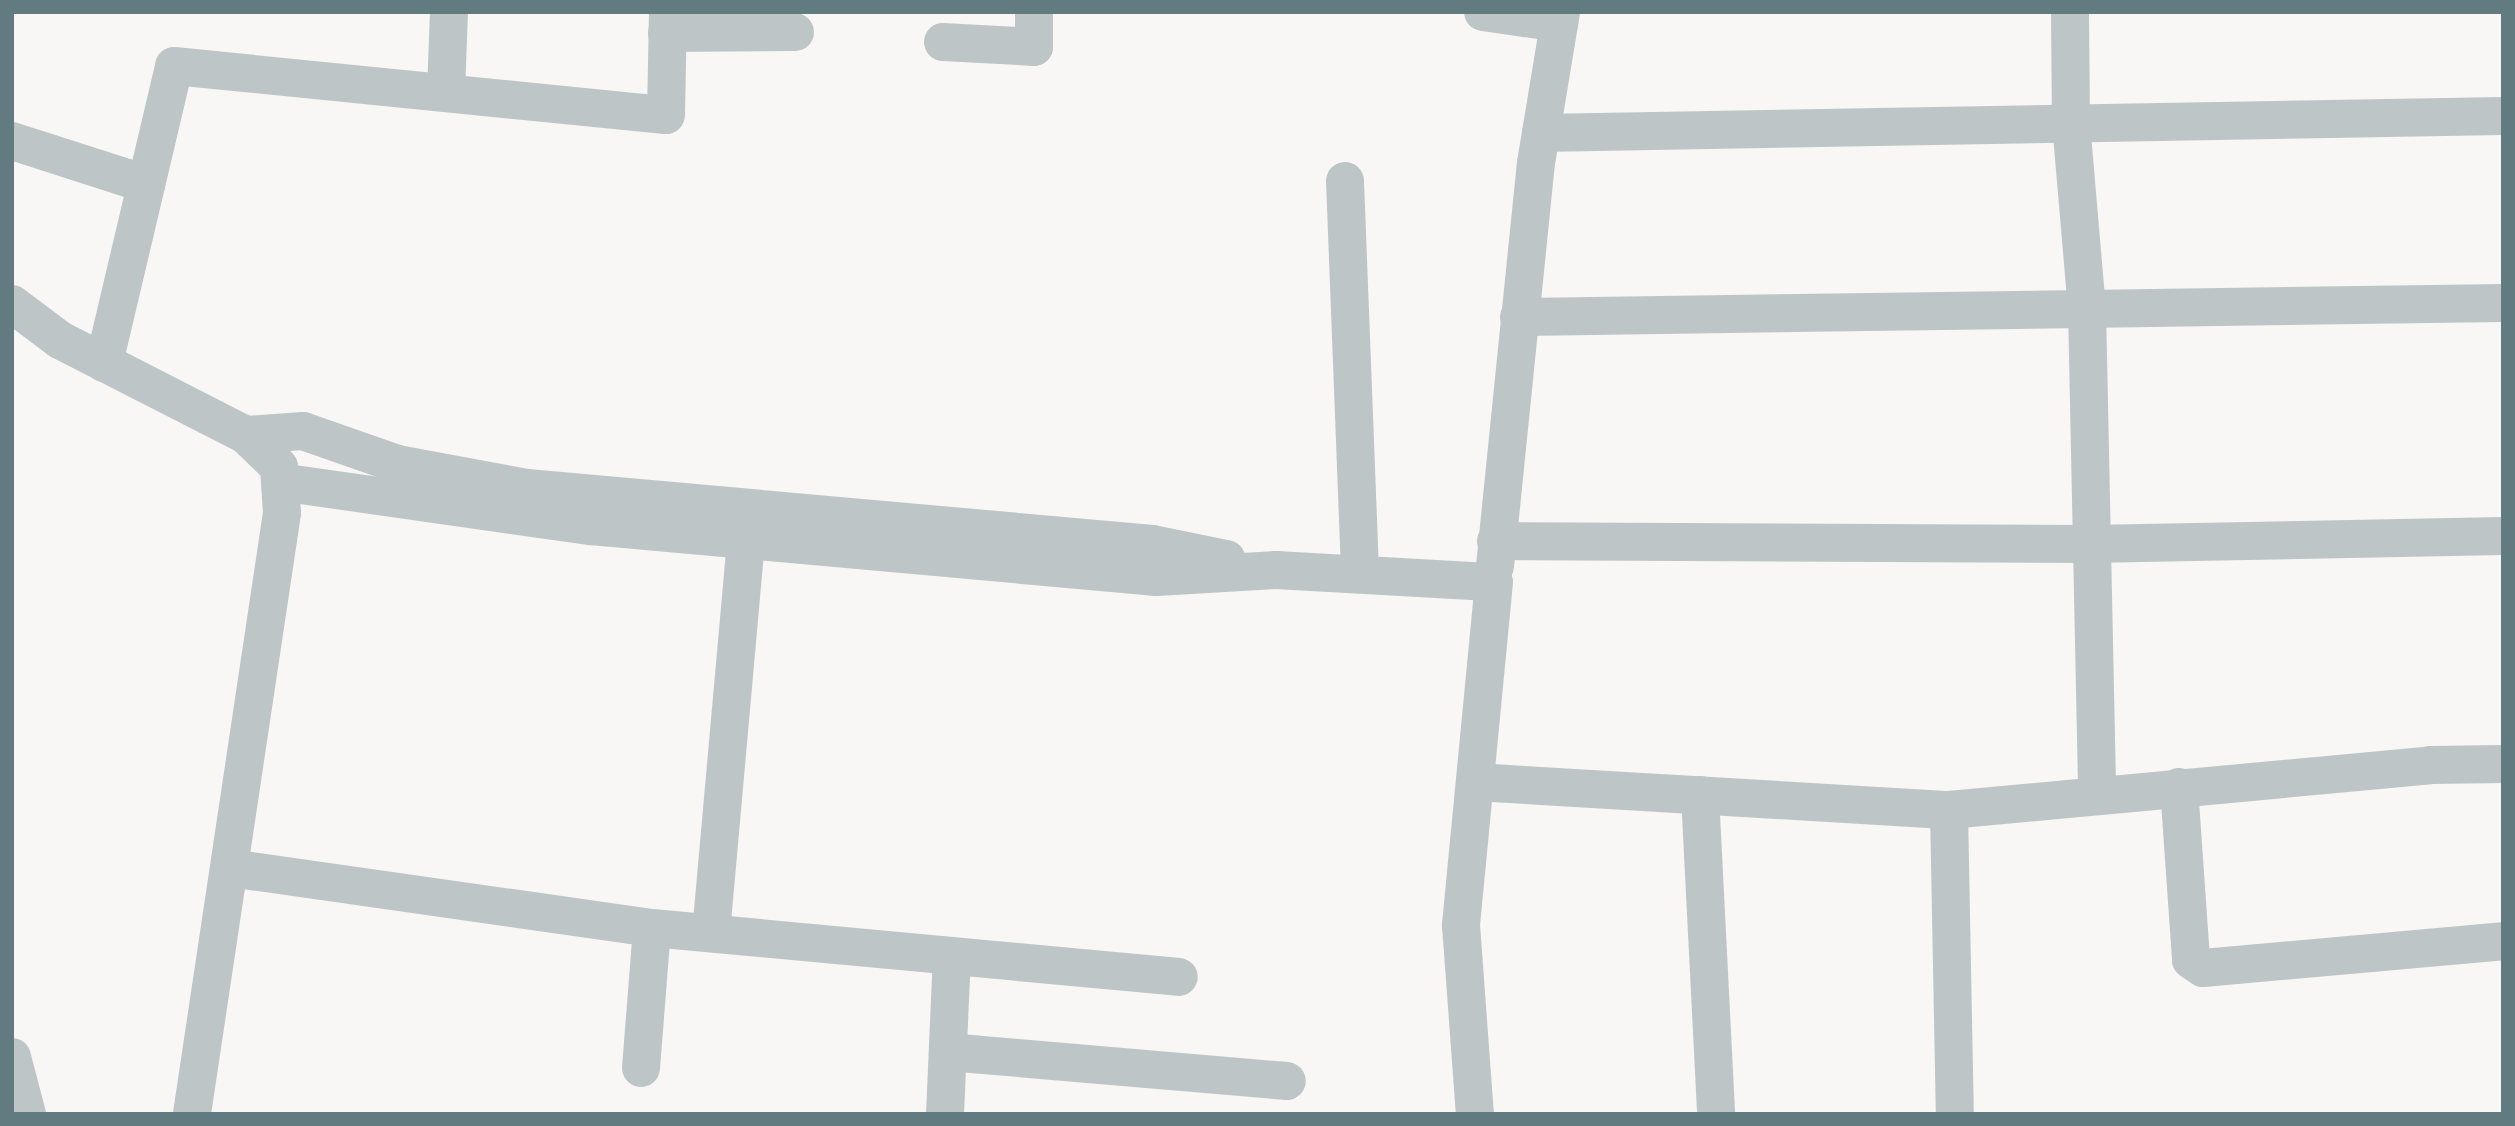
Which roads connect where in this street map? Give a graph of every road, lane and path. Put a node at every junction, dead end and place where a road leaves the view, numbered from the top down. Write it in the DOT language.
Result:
graph roads {
  1 [pos="449,12"];
  2 [pos="1034,12"];
  3 [pos="1483,12"];
  4 [pos="2070,12"];
  5 [pos="1560,17"];
  6 [pos="667,23"];
  7 [pos="795,32"];
  8 [pos="943,42"];
  9 [pos="446,93"];
  10 [pos="2503,116"];
  11 [pos="2071,123"];
  12 [pos="1541,133"];
  13 [pos="12,141"];
  14 [pos="1345,181"];
  15 [pos="146,184"];
  16 [pos="2503,303"];
  17 [pos="12,304"];
  18 [pos="2087,308"];
  19 [pos="1520,317"];
  20 [pos="104,363"];
  21 [pos="246,435"];
  22 [pos="280,482"];
  23 [pos="2503,536"];
  24 [pos="1496,541"];
  25 [pos="746,542"];
  26 [pos="2089,544"];
  27 [pos="1276,569"];
  28 [pos="1360,574"];
  29 [pos="1494,582"];
  30 [pos="2503,764"];
  31 [pos="1475,782"];
  32 [pos="2179,787"];
  33 [pos="1700,795"];
  34 [pos="2097,795"];
  35 [pos="1949,810"];
  36 [pos="230,868"];
  37 [pos="652,928"];
  38 [pos="710,933"];
  39 [pos="2503,941"];
  40 [pos="952,956"];
  41 [pos="1179,977"];
  42 [pos="948,1052"];
  43 [pos="12,1057"];
  44 [pos="640,1068"];
  45 [pos="1287,1081"];
  46 [pos="27,1114"];
  47 [pos="192,1114"];
  48 [pos="945,1114"];
  49 [pos="1475,1114"];
  50 [pos="1716,1114"];
  51 [pos="1955,1114"];
  1 -- 9 [label="street"];
  2 -- 8 [label="street"];
  3 -- 5 [label="street"];
  4 -- 11 [label="street"];
  5 -- 12 [label="street"];
  6 -- 7 [label="street"];
  6 -- 9 [label="street"];
  9 -- 15 [label="street"];
  10 -- 11 [label="street"];
  11 -- 12 [label="street"];
  11 -- 18 [label="street"];
  12 -- 19 [label="street"];
  13 -- 15 [label="street"];
  14 -- 28 [label="street"];
  15 -- 20 [label="street"];
  16 -- 18 [label="street"];
  17 -- 20 [label="street"];
  18 -- 19 [label="street"];
  18 -- 26 [label="street"];
  19 -- 24 [label="street"];
  20 -- 21 [label="street"];
  21 -- 22 [label="street"];
  21 -- 27 [label="street"];
  22 -- 25 [label="street"];
  22 -- 36 [label="street"];
  23 -- 26 [label="street"];
  24 -- 26 [label="street"];
  24 -- 29 [label="street"];
  25 -- 27 [label="street"];
  25 -- 38 [label="street"];
  26 -- 34 [label="street"];
  27 -- 28 [label="street"];
  28 -- 29 [label="street"];
  29 -- 31 [label="street"];
  30 -- 32 [label="street"];
  31 -- 33 [label="street"];
  31 -- 49 [label="street"];
  32 -- 34 [label="street"];
  32 -- 39 [label="street"];
  33 -- 35 [label="street"];
  33 -- 50 [label="street"];
  34 -- 35 [label="street"];
  35 -- 51 [label="street"];
  36 -- 37 [label="street"];
  36 -- 47 [label="street"];
  37 -- 38 [label="street"];
  37 -- 44 [label="street"];
  38 -- 40 [label="street"];
  40 -- 41 [label="street"];
  40 -- 42 [label="street"];
  42 -- 45 [label="street"];
  42 -- 48 [label="street"];
  43 -- 46 [label="street"];
}
